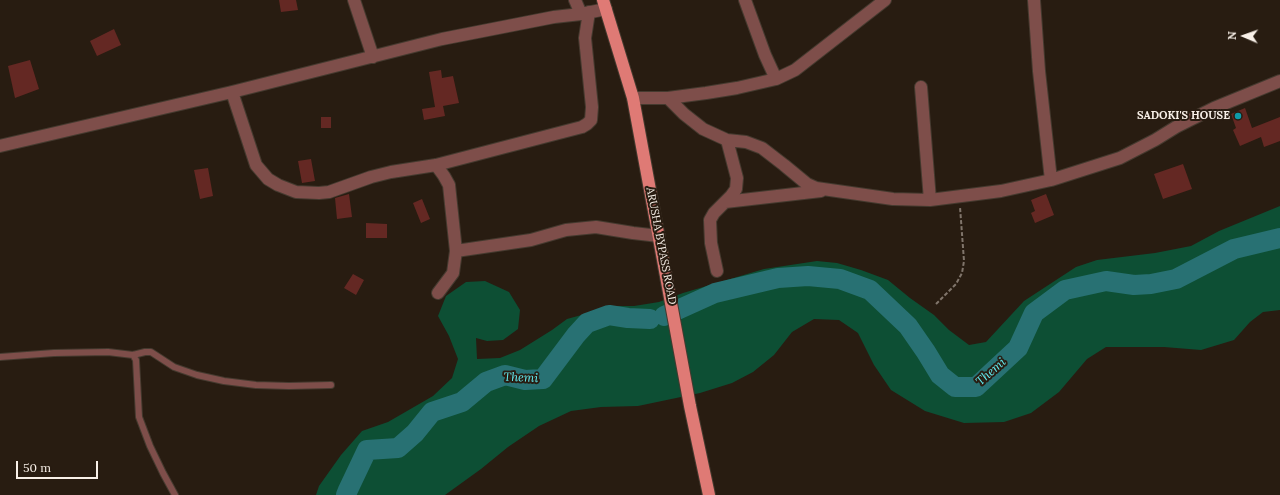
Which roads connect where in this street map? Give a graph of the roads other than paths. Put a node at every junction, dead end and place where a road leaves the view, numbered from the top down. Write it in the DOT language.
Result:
graph roads {
  1 [pos="354,0"];
  2 [pos="575,0"];
  3 [pos="745,0"];
  4 [pos="885,0"];
  5 [pos="1034,0"];
  6 [pos="604,4"];
  7 [pos="585,13"];
  8 [pos="373,57"];
  9 [pos="776,79"];
  10 [pos="1280,81"];
  11 [pos="921,87"];
  12 [pos="232,92"];
  13 [pos="633,98"];
  14 [pos="668,98"];
  15 [pos="727,140"];
  16 [pos="0,146"];
  17 [pos="436,165"];
  18 [pos="1051,180"];
  19 [pos="828,190"];
  20 [pos="930,200"];
  21 [pos="725,202"];
  22 [pos="659,236"];
  23 [pos="456,250"];
  24 [pos="717,271"];
  25 [pos="438,293"];
  26 [pos="133,355"];
  27 [pos="0,357"];
  28 [pos="330,385"];
  29 [pos="175,495"];
  30 [pos="709,495"];
  1 -- 8 [label="street"];
  2 -- 7 [label="street"];
  3 -- 9 [label="street"];
  4 -- 9 [label="street"];
  5 -- 18 [label="street"];
  6 -- 7 [label="street"];
  6 -- 13 [label="main road, ARUSHA BYPASS ROAD"];
  7 -- 8 [label="street"];
  7 -- 17 [label="street"];
  8 -- 12 [label="street"];
  9 -- 14 [label="street"];
  10 -- 18 [label="street"];
  11 -- 20 [label="street"];
  12 -- 16 [label="street"];
  12 -- 17 [label="street"];
  13 -- 14 [label="street"];
  13 -- 22 [label="main road, ARUSHA BYPASS ROAD"];
  14 -- 15 [label="street"];
  15 -- 19 [label="street"];
  15 -- 21 [label="street"];
  17 -- 23 [label="street"];
  18 -- 20 [label="street"];
  19 -- 20 [label="street"];
  19 -- 21 [label="street"];
  21 -- 24 [label="street"];
  22 -- 23 [label="street"];
  22 -- 30 [label="main road, ARUSHA BYPASS ROAD"];
  23 -- 25 [label="street"];
  26 -- 27 [label="lane"];
  26 -- 28 [label="lane"];
  26 -- 29 [label="lane"];
}
